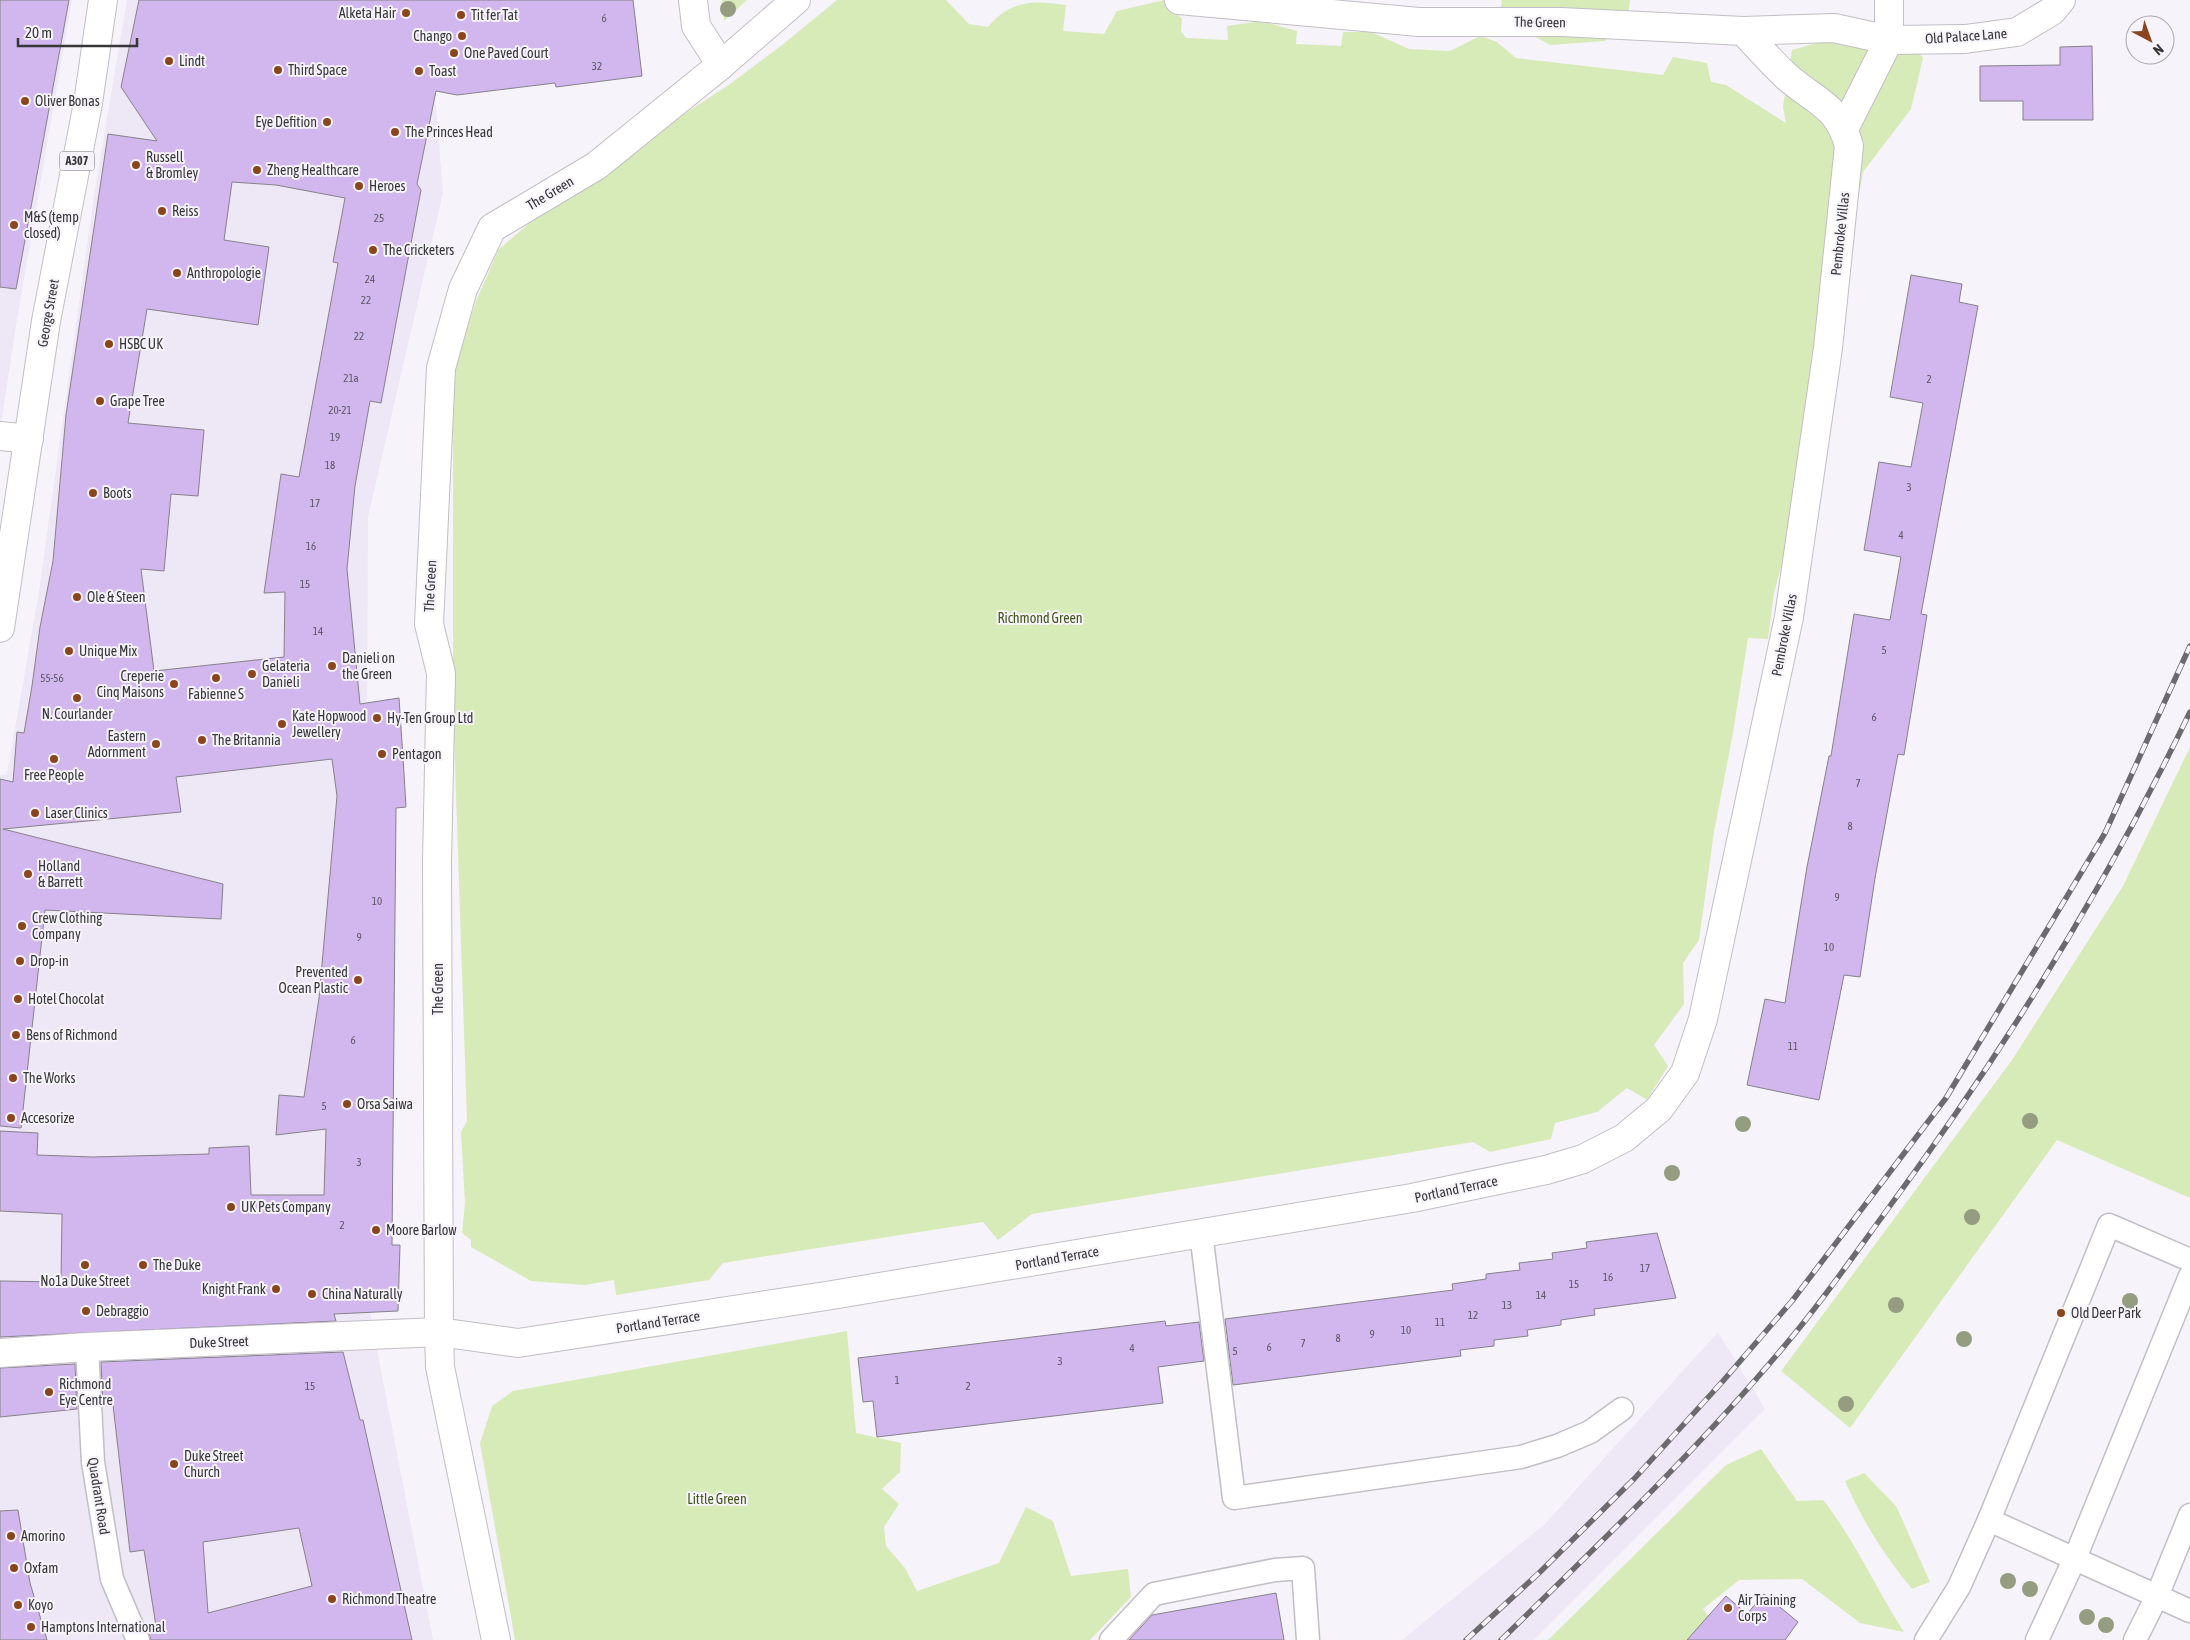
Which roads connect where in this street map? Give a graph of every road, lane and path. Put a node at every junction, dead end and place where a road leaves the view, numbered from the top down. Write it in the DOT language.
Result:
graph roads {
  1 [pos="103,0"];
  2 [pos="693,0"];
  3 [pos="796,0"];
  4 [pos="1179,0"];
  5 [pos="1889,0"];
  6 [pos="2061,0"];
  7 [pos="1562,11"];
  8 [pos="1743,31"];
  9 [pos="1889,40"];
  10 [pos="721,65"];
  11 [pos="1846,137"];
  12 [pos="0,436"];
  13 [pos="29,439"];
  14 [pos="0,628"];
  15 [pos="1659,1109"];
  16 [pos="1201,1233"];
  17 [pos="2190,1260"];
  18 [pos="2190,1276"];
  19 [pos="439,1332"];
  20 [pos="87,1347"];
  21 [pos="0,1353"];
  22 [pos="1622,1408"];
  23 [pos="2190,1515"];
  24 [pos="1989,1520"];
  25 [pos="2075,1558"];
  26 [pos="2157,1596"];
  27 [pos="2190,1611"];
  28 [pos="138,1640"];
  29 [pos="496,1640"];
  30 [pos="1110,1640"];
  31 [pos="1308,1640"];
  32 [pos="1926,1640"];
  33 [pos="2037,1640"];
  34 [pos="2135,1640"];
  1 -- 13 [label="street, George Street / A307"];
  2 -- 10 [label="street"];
  3 -- 10 [label="street, The Green"];
  4 -- 7 [label="street, The Green"];
  5 -- 9 [label="street"];
  6 -- 9 [label="street, Old Palace Lane"];
  7 -- 8 [label="street, The Green"];
  8 -- 9 [label="street, Old Palace Lane"];
  8 -- 11 [label="street"];
  9 -- 11 [label="street"];
  10 -- 19 [label="street, The Green"];
  11 -- 15 [label="street, Pembroke Villas"];
  12 -- 13 [label="street"];
  13 -- 14 [label="street, George Street / A307"];
  15 -- 16 [label="street, Portland Terrace"];
  16 -- 19 [label="street, Portland Terrace"];
  16 -- 22 [label="lane"];
  17 -- 24 [label="lane"];
  18 -- 25 [label="lane"];
  19 -- 20 [label="street, Duke Street"];
  19 -- 29 [label="street"];
  20 -- 21 [label="street, Duke Street"];
  20 -- 28 [label="lane, Quadrant Road"];
  23 -- 26 [label="lane"];
  24 -- 25 [label="lane"];
  24 -- 32 [label="lane"];
  25 -- 26 [label="lane"];
  25 -- 33 [label="lane"];
  26 -- 27 [label="lane"];
  26 -- 34 [label="lane"];
  30 -- 31 [label="lane"];
}
